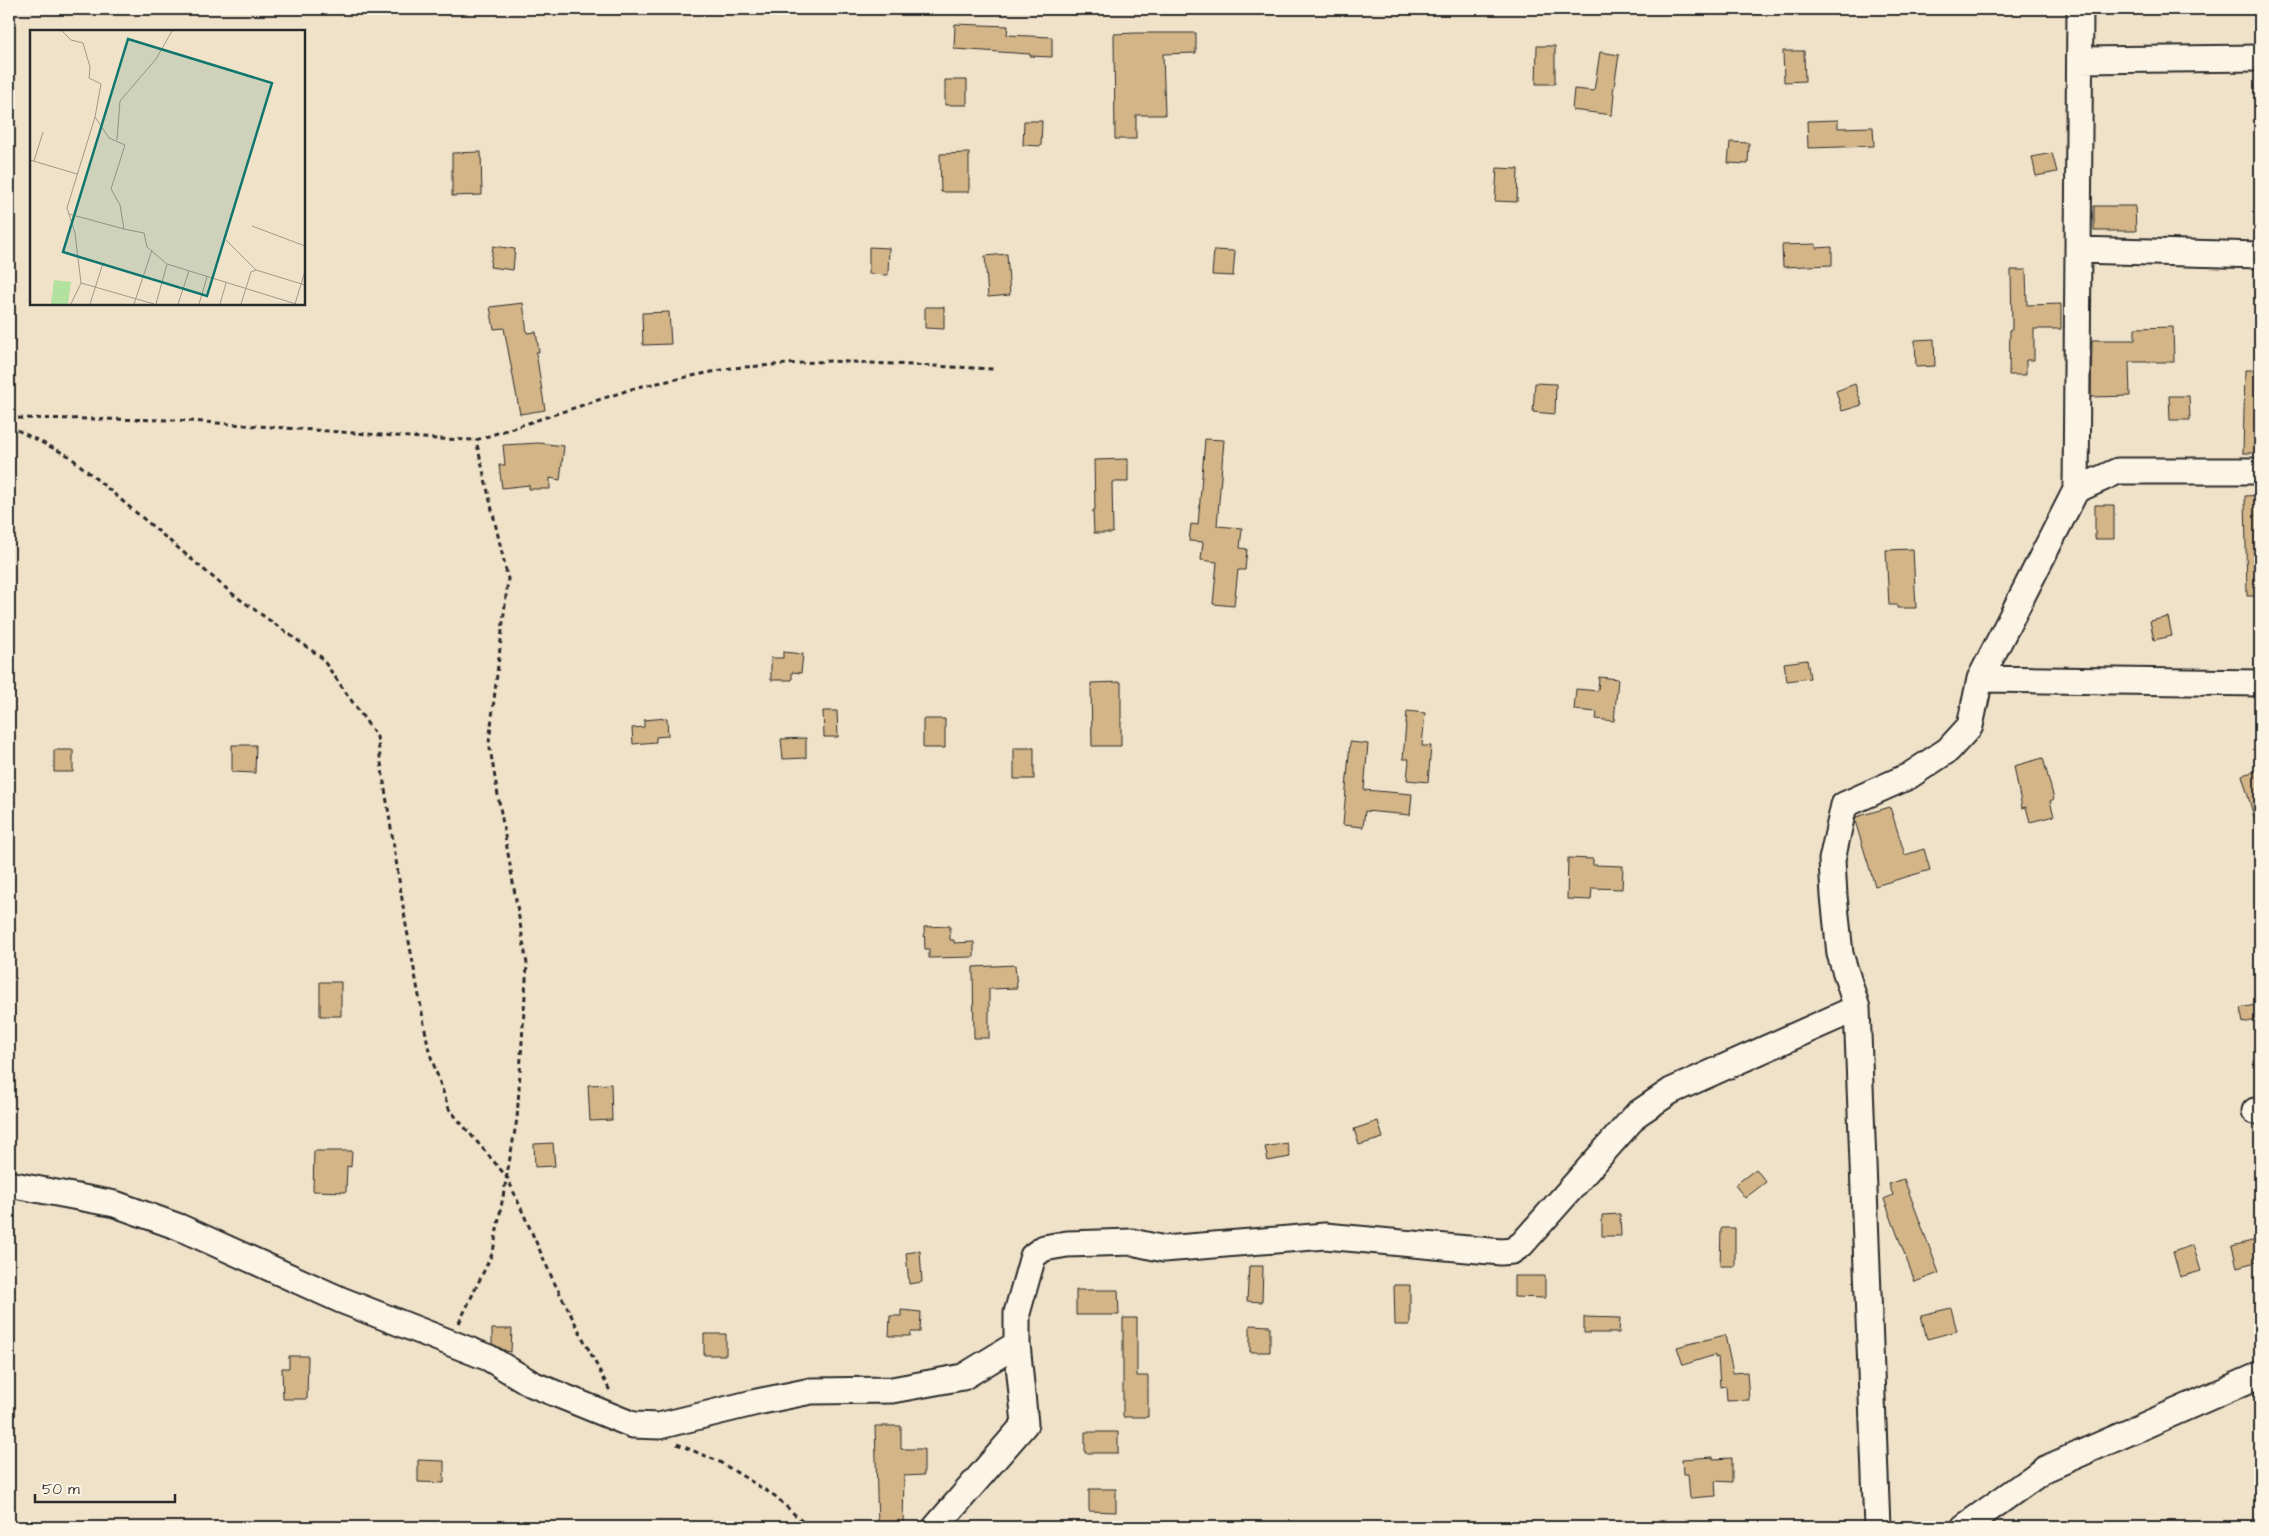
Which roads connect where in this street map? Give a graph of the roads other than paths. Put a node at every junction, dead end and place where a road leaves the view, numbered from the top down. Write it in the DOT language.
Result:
graph roads {
  1 [pos="2080,9"];
  2 [pos="2260,58"];
  3 [pos="2080,60"];
  4 [pos="2078,250"];
  5 [pos="2260,255"];
  6 [pos="2260,471"];
  7 [pos="2076,490"];
  8 [pos="1980,679"];
  9 [pos="2260,683"];
  10 [pos="1857,1008"];
  11 [pos="9,1184"];
  12 [pos="1016,1344"];
  13 [pos="2260,1376"];
  14 [pos="936,1527"];
  15 [pos="1877,1527"];
  16 [pos="1964,1527"];
  1 -- 3 [label="street"];
  2 -- 3 [label="street"];
  3 -- 4 [label="street"];
  4 -- 5 [label="street"];
  4 -- 7 [label="street"];
  6 -- 7 [label="street"];
  7 -- 8 [label="street"];
  8 -- 9 [label="street"];
  8 -- 10 [label="street"];
  10 -- 12 [label="street"];
  10 -- 15 [label="street"];
  11 -- 12 [label="street"];
  12 -- 14 [label="street"];
  13 -- 16 [label="street"];
}
